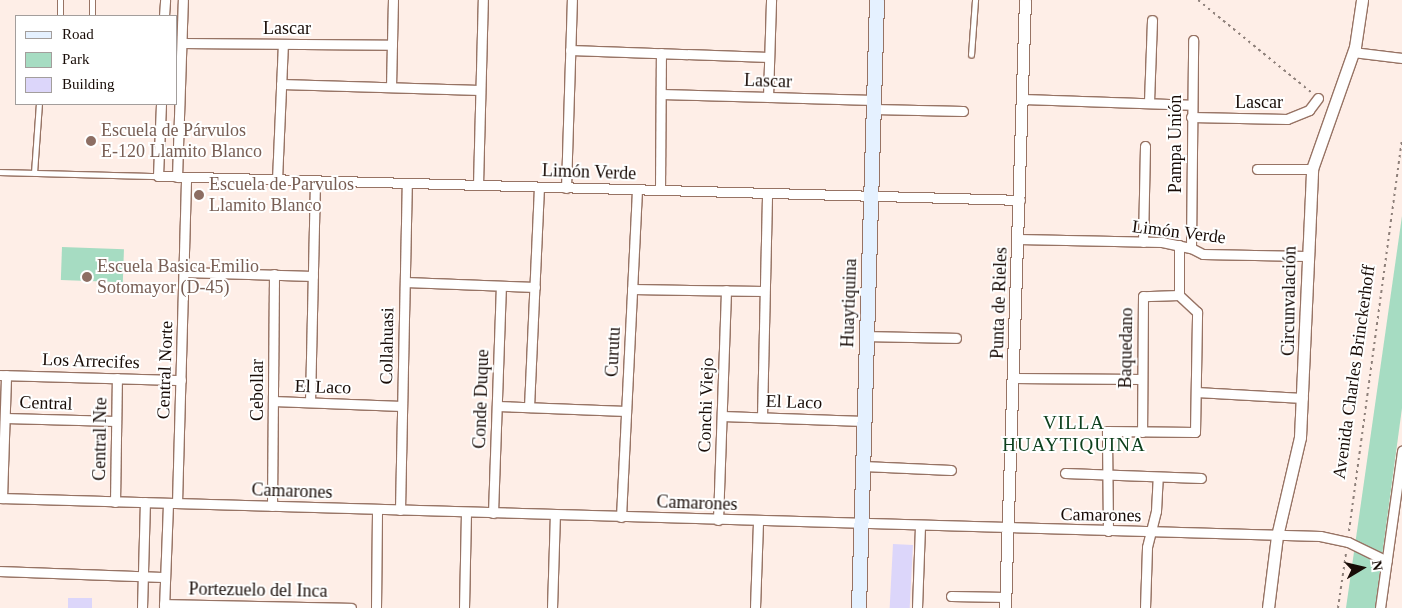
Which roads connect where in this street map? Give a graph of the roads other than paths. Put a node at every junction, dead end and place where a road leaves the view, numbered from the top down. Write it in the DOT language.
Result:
graph roads {
  1 [pos="60,0"];
  2 [pos="92,0"];
  3 [pos="165,0"];
  4 [pos="183,0"];
  5 [pos="393,0"];
  6 [pos="482,0"];
  7 [pos="572,0"];
  8 [pos="771,0"];
  9 [pos="877,0"];
  10 [pos="974,0"];
  11 [pos="1025,0"];
  12 [pos="1362,0"];
  13 [pos="60,15"];
  14 [pos="92,15"];
  15 [pos="164,15"];
  16 [pos="1152,20"];
  17 [pos="1193,40"];
  18 [pos="182,43"];
  19 [pos="282,44"];
  20 [pos="392,45"];
  21 [pos="570,50"];
  22 [pos="1353,52"];
  23 [pos="661,53"];
  24 [pos="971,54"];
  25 [pos="769,57"];
  26 [pos="1402,58"];
  27 [pos="281,84"];
  28 [pos="391,87"];
  29 [pos="480,90"];
  30 [pos="661,94"];
  31 [pos="768,97"];
  32 [pos="1318,98"];
  33 [pos="1023,99"];
  34 [pos="1149,102"];
  35 [pos="873,104"];
  36 [pos="39,105"];
  37 [pos="161,105"];
  38 [pos="1191,105"];
  39 [pos="963,111"];
  40 [pos="1192,117"];
  41 [pos="1145,146"];
  42 [pos="1257,169"];
  43 [pos="1312,169"];
  44 [pos="0,172"];
  45 [pos="34,173"];
  46 [pos="158,176"];
  47 [pos="182,177"];
  48 [pos="277,180"];
  49 [pos="316,181"];
  50 [pos="407,183"];
  51 [pos="478,185"];
  52 [pos="539,187"];
  53 [pos="566,188"];
  54 [pos="637,190"];
  55 [pos="660,190"];
  56 [pos="766,193"];
  57 [pos="871,196"];
  58 [pos="1020,200"];
  59 [pos="1018,239"];
  60 [pos="1143,242"];
  61 [pos="1179,245"];
  62 [pos="1192,248"];
  63 [pos="1306,256"];
  64 [pos="184,272"];
  65 [pos="274,274"];
  66 [pos="313,276"];
  67 [pos="405,282"];
  68 [pos="502,286"];
  69 [pos="535,287"];
  70 [pos="632,289"];
  71 [pos="726,290"];
  72 [pos="764,291"];
  73 [pos="1179,294"];
  74 [pos="867,336"];
  75 [pos="956,338"];
  76 [pos="3,375"];
  77 [pos="117,378"];
  78 [pos="1014,378"];
  79 [pos="1142,379"];
  80 [pos="181,380"];
  81 [pos="1196,392"];
  82 [pos="1303,398"];
  83 [pos="273,401"];
  84 [pos="310,402"];
  85 [pos="402,406"];
  86 [pos="497,406"];
  87 [pos="529,407"];
  88 [pos="626,411"];
  89 [pos="722,416"];
  90 [pos="762,417"];
  91 [pos="5,418"];
  92 [pos="116,421"];
  93 [pos="864,421"];
  94 [pos="1142,432"];
  95 [pos="1402,452"];
  96 [pos="863,466"];
  97 [pos="952,470"];
  98 [pos="1065,474"];
  99 [pos="1107,475"];
  100 [pos="1158,478"];
  101 [pos="1201,478"];
  102 [pos="1,498"];
  103 [pos="115,502"];
  104 [pos="145,502"];
  105 [pos="173,503"];
  106 [pos="272,506"];
  107 [pos="378,510"];
  108 [pos="400,510"];
  109 [pos="466,512"];
  110 [pos="493,513"];
  111 [pos="555,515"];
  112 [pos="621,517"];
  113 [pos="718,520"];
  114 [pos="758,521"];
  115 [pos="861,524"];
  116 [pos="920,526"];
  117 [pos="1009,529"];
  118 [pos="1108,531"];
  119 [pos="1151,532"];
  120 [pos="1277,536"];
  121 [pos="1387,561"];
  122 [pos="0,571"];
  123 [pos="143,576"];
  124 [pos="165,577"];
  125 [pos="951,596"];
  126 [pos="1006,602"];
  127 [pos="164,606"];
  128 [pos="267,607"];
  129 [pos="142,608"];
  130 [pos="351,608"];
  131 [pos="376,608"];
  132 [pos="464,608"];
  133 [pos="552,608"];
  134 [pos="755,608"];
  135 [pos="859,608"];
  136 [pos="917,608"];
  137 [pos="1145,608"];
  138 [pos="1268,608"];
  139 [pos="1380,608"];
  1 -- 13 [label="lane"];
  2 -- 14 [label="lane"];
  3 -- 15 [label="street"];
  4 -- 18 [label="street, Central Norte"];
  5 -- 20 [label="street"];
  6 -- 29 [label="street"];
  7 -- 21 [label="street"];
  8 -- 25 [label="street"];
  9 -- 35 [label="main road, Huaytiquina"];
  10 -- 24 [label="lane"];
  11 -- 33 [label="street, Punta de Rieles"];
  12 -- 22 [label="street, Circunvalación"];
  16 -- 34 [label="street"];
  17 -- 38 [label="street, Pampa Unión"];
  18 -- 19 [label="street, Lascar"];
  18 -- 47 [label="street, Central Norte"];
  19 -- 20 [label="street, Lascar"];
  19 -- 27 [label="street"];
  20 -- 28 [label="street"];
  21 -- 23 [label="street, Lascar"];
  21 -- 53 [label="street"];
  22 -- 26 [label="street"];
  22 -- 43 [label="street, Circunvalación"];
  23 -- 25 [label="street, Lascar"];
  23 -- 30 [label="street"];
  25 -- 31 [label="street"];
  27 -- 28 [label="street"];
  27 -- 48 [label="street"];
  28 -- 29 [label="street"];
  29 -- 51 [label="street"];
  30 -- 31 [label="street, Lascar"];
  30 -- 55 [label="street"];
  31 -- 35 [label="street, Lascar"];
  32 -- 40 [label="street, Lascar"];
  33 -- 34 [label="street"];
  33 -- 58 [label="street, Punta de Rieles"];
  34 -- 38 [label="street"];
  35 -- 39 [label="street, Lascar"];
  35 -- 57 [label="main road, Huaytiquina"];
  36 -- 45 [label="lane"];
  37 -- 46 [label="street"];
  38 -- 40 [label="street, Pampa Unión"];
  40 -- 62 [label="street, Pampa Unión"];
  41 -- 60 [label="street"];
  42 -- 43 [label="street"];
  43 -- 63 [label="street, Circunvalación"];
  44 -- 45 [label="lane"];
  45 -- 46 [label="lane"];
  46 -- 47 [label="street, Limón Verde"];
  47 -- 48 [label="street, Limón Verde"];
  47 -- 64 [label="street, Central Norte"];
  48 -- 49 [label="street, Limón Verde"];
  49 -- 50 [label="street, Limón Verde"];
  49 -- 66 [label="street"];
  50 -- 51 [label="street, Limón Verde"];
  50 -- 67 [label="street, Collahuasi"];
  51 -- 52 [label="street, Limón Verde"];
  52 -- 53 [label="street, Limón Verde"];
  52 -- 69 [label="street"];
  53 -- 54 [label="street, Limón Verde"];
  54 -- 55 [label="street, Limón Verde"];
  54 -- 70 [label="street, Curutu"];
  55 -- 56 [label="street, Limón Verde"];
  56 -- 57 [label="street, Limón Verde"];
  56 -- 72 [label="street"];
  57 -- 58 [label="street, Limón Verde"];
  57 -- 74 [label="main road, Huaytiquina"];
  58 -- 59 [label="street, Punta de Rieles"];
  59 -- 60 [label="street, Limón Verde"];
  59 -- 78 [label="street, Punta de Rieles"];
  60 -- 61 [label="street, Limón Verde"];
  61 -- 62 [label="street, Limón Verde"];
  61 -- 73 [label="street"];
  62 -- 63 [label="street, Limón Verde"];
  63 -- 82 [label="street, Circunvalación"];
  64 -- 65 [label="street"];
  64 -- 80 [label="street, Central Norte"];
  65 -- 66 [label="street"];
  65 -- 83 [label="street, Cebollar"];
  66 -- 84 [label="street"];
  67 -- 68 [label="street"];
  67 -- 85 [label="street, Collahuasi"];
  68 -- 69 [label="street"];
  68 -- 86 [label="street, Conde Duque"];
  69 -- 87 [label="street"];
  70 -- 71 [label="street"];
  70 -- 88 [label="street, Curutu"];
  71 -- 72 [label="street"];
  71 -- 89 [label="street, Conchi Viejo"];
  72 -- 90 [label="street"];
  73 -- 79 [label="street, Baquedano"];
  73 -- 81 [label="street"];
  74 -- 75 [label="street"];
  74 -- 93 [label="main road, Huaytiquina"];
  76 -- 77 [label="street, Los Arrecifes"];
  76 -- 91 [label="street"];
  77 -- 80 [label="street, Los Arrecifes"];
  77 -- 92 [label="street, Central Nte"];
  78 -- 79 [label="street"];
  78 -- 117 [label="street, Punta de Rieles"];
  79 -- 94 [label="street, Baquedano"];
  80 -- 105 [label="street, Central Norte"];
  81 -- 82 [label="street"];
  81 -- 94 [label="street"];
  82 -- 120 [label="street, Circunvalación"];
  83 -- 84 [label="street, El Laco"];
  83 -- 106 [label="street, Cebollar"];
  84 -- 85 [label="street, El Laco"];
  85 -- 108 [label="street, Collahuasi"];
  86 -- 87 [label="street"];
  86 -- 110 [label="street, Conde Duque"];
  87 -- 88 [label="street"];
  88 -- 112 [label="street, Curutu"];
  89 -- 90 [label="street, El Laco"];
  89 -- 113 [label="street, Conchi Viejo"];
  90 -- 93 [label="street, El Laco"];
  91 -- 92 [label="street, Central"];
  91 -- 102 [label="street"];
  92 -- 103 [label="street, Central Nte"];
  93 -- 96 [label="main road, Huaytiquina"];
  94 -- 99 [label="street"];
  95 -- 121 [label="street"];
  96 -- 97 [label="street"];
  96 -- 115 [label="main road, Huaytiquina"];
  98 -- 99 [label="street"];
  99 -- 100 [label="street"];
  99 -- 118 [label="street"];
  100 -- 101 [label="street"];
  100 -- 119 [label="street"];
  102 -- 103 [label="street, Camarones"];
  103 -- 104 [label="street, Camarones"];
  104 -- 105 [label="street, Camarones"];
  104 -- 123 [label="street"];
  105 -- 106 [label="street, Camarones"];
  105 -- 124 [label="street, Central Norte"];
  106 -- 107 [label="street, Camarones"];
  107 -- 108 [label="street, Camarones"];
  107 -- 131 [label="street"];
  108 -- 109 [label="street, Camarones"];
  109 -- 110 [label="street, Camarones"];
  109 -- 132 [label="street"];
  110 -- 111 [label="street, Camarones"];
  111 -- 112 [label="street, Camarones"];
  111 -- 133 [label="street"];
  112 -- 113 [label="street, Camarones"];
  113 -- 114 [label="street, Camarones"];
  114 -- 115 [label="street, Camarones"];
  114 -- 134 [label="street"];
  115 -- 116 [label="street, Camarones"];
  115 -- 135 [label="main road, Huaytiquina"];
  116 -- 117 [label="street, Camarones"];
  116 -- 136 [label="street"];
  117 -- 118 [label="street, Camarones"];
  117 -- 126 [label="street, Punta de Rieles"];
  118 -- 119 [label="street, Camarones"];
  119 -- 120 [label="street, Camarones"];
  119 -- 137 [label="street"];
  120 -- 121 [label="street, Camarones"];
  120 -- 138 [label="street, Circunvalación"];
  121 -- 139 [label="street"];
  122 -- 123 [label="street"];
  123 -- 124 [label="street"];
  123 -- 129 [label="street"];
  124 -- 127 [label="street, Central Norte"];
  125 -- 126 [label="street"];
  127 -- 128 [label="street, Portezuelo del Inca"];
  128 -- 130 [label="street, Portezuelo del Inca"];
}
